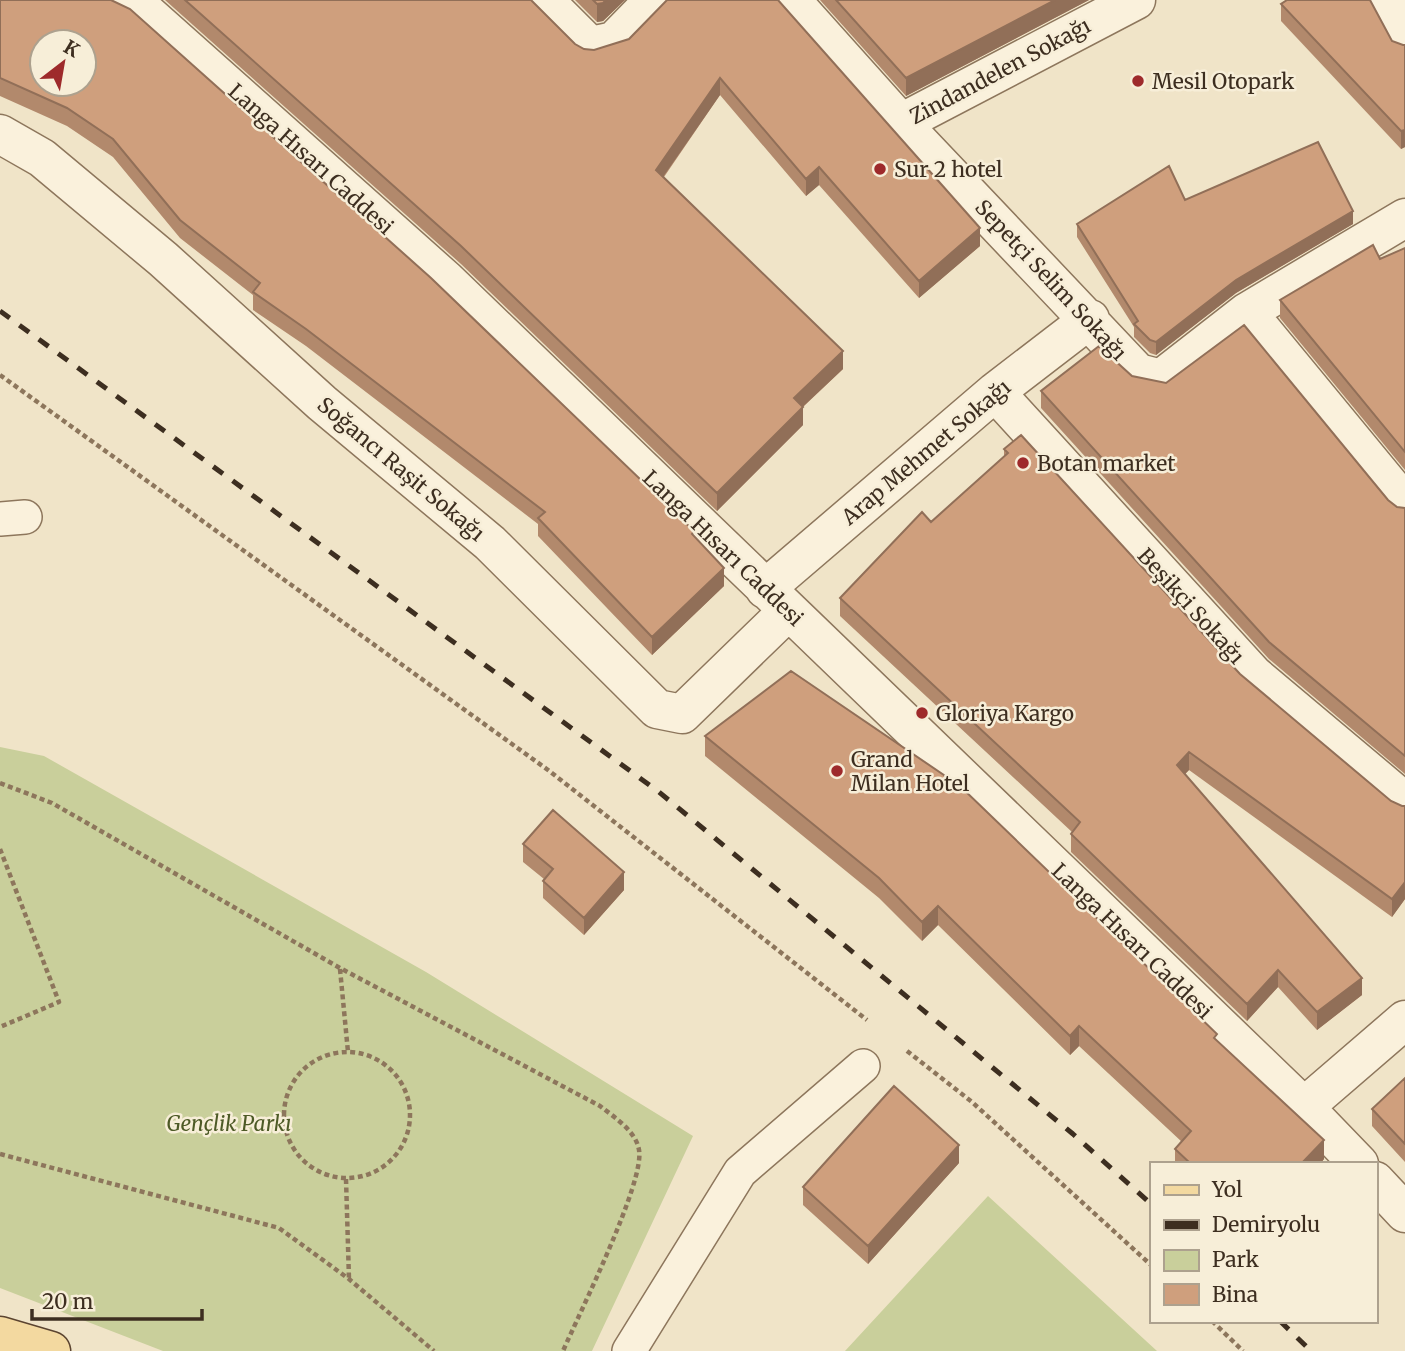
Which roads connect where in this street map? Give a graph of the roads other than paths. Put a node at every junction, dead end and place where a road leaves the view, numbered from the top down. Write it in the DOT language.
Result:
graph roads {
  1 [pos="132,0"];
  2 [pos="544,0"];
  3 [pos="654,0"];
  4 [pos="791,0"];
  5 [pos="1136,0"];
  6 [pos="1385,0"];
  7 [pos="1405,41"];
  8 [pos="901,123"];
  9 [pos="0,134"];
  10 [pos="1405,218"];
  11 [pos="1247,312"];
  12 [pos="1090,319"];
  13 [pos="995,392"];
  14 [pos="1405,503"];
  15 [pos="776,600"];
  16 [pos="1405,802"];
  17 [pos="1405,1020"];
  18 [pos="863,1066"];
  19 [pos="1304,1107"];
  20 [pos="1357,1162"];
  21 [pos="1377,1183"];
  22 [pos="1405,1213"];
  23 [pos="0,1336"];
  24 [pos="51,1351"];
  25 [pos="629,1351"];
  1 -- 15 [label="street, Langa Hısarı Caddesi"];
  2 -- 3 [label="street"];
  4 -- 8 [label="street, Sepetçi Selim Sokağı"];
  5 -- 8 [label="street, Zindandelen Sokağı"];
  6 -- 7 [label="street"];
  8 -- 12 [label="street, Sepetçi Selim Sokağı"];
  9 -- 15 [label="street, Soğancı Raşit Sokağı"];
  10 -- 11 [label="street"];
  11 -- 12 [label="street, Sepetçi Selim Sokağı"];
  11 -- 14 [label="street"];
  12 -- 13 [label="street, Arap Mehmet Sokağı"];
  13 -- 15 [label="street, Arap Mehmet Sokağı"];
  13 -- 16 [label="street, Beşikçi Sokağı"];
  15 -- 19 [label="street, Langa Hısarı Caddesi"];
  17 -- 19 [label="street"];
  18 -- 25 [label="lane"];
  19 -- 20 [label="street, Langa Hısarı Caddesi"];
  21 -- 22 [label="street"];
  23 -- 24 [label="main road"];
}
